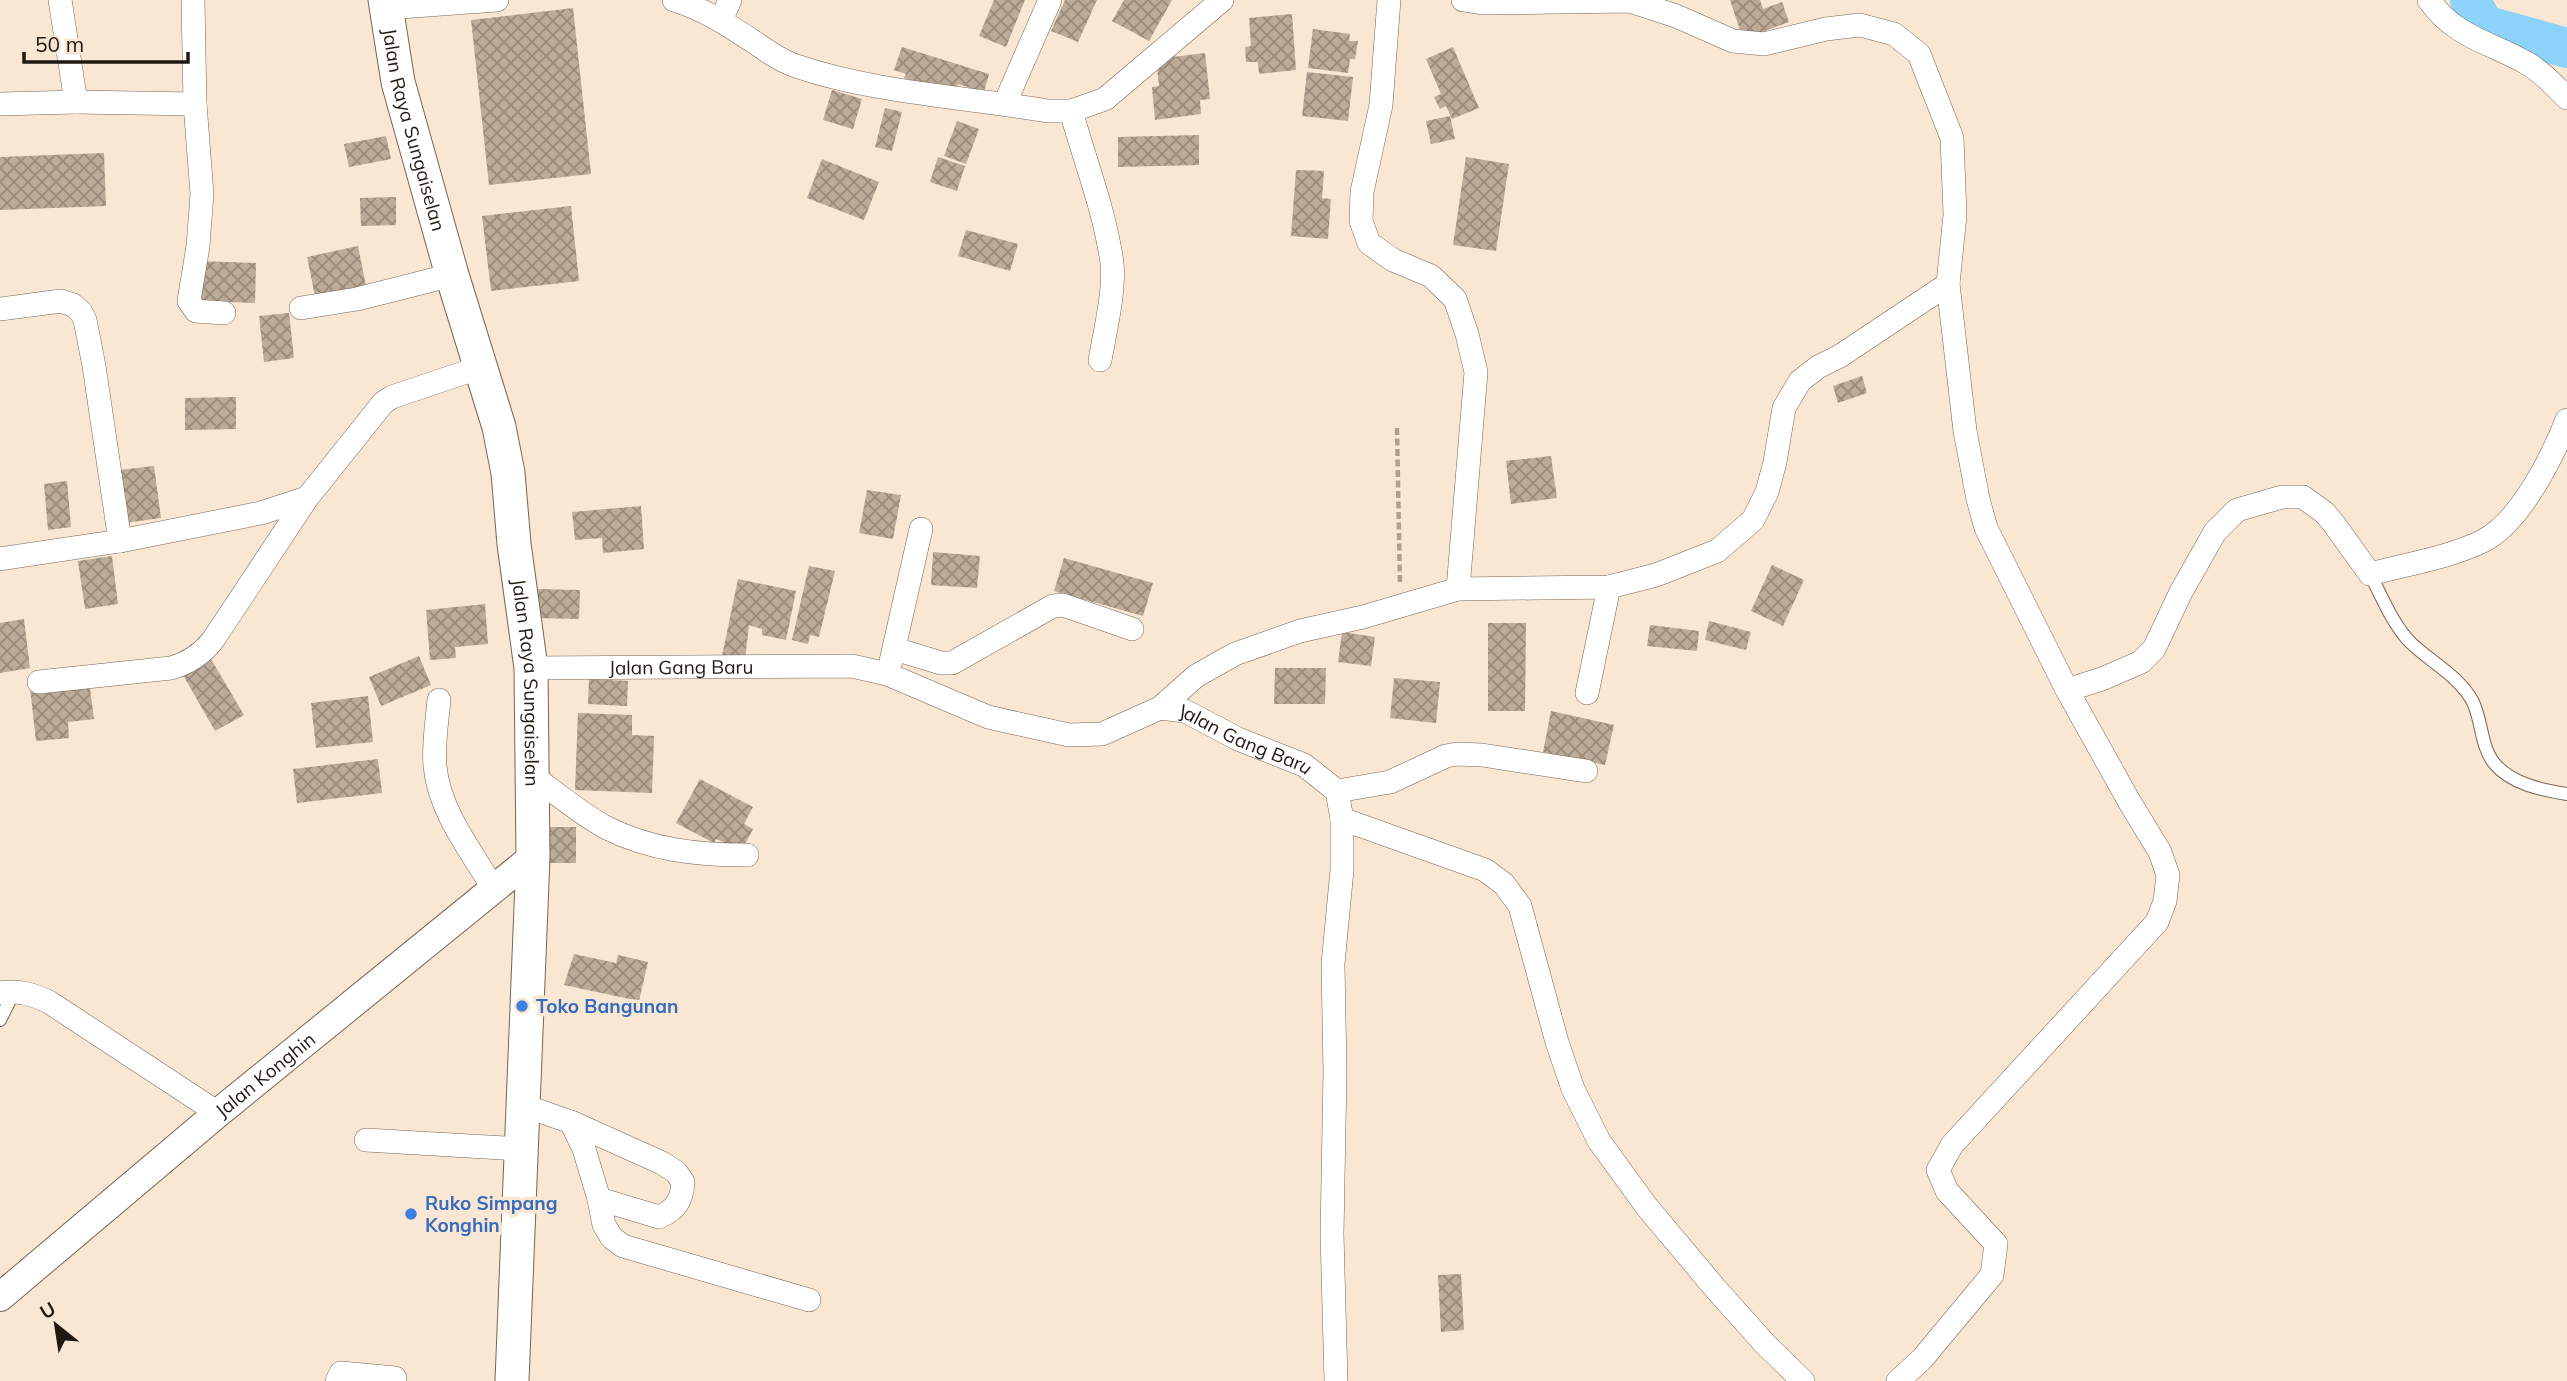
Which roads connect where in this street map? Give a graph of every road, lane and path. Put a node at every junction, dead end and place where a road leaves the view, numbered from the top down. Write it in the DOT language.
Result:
graph roads {
  1 [pos="60,0"];
  2 [pos="193,0"];
  3 [pos="497,0"];
  4 [pos="674,0"];
  5 [pos="1050,0"];
  6 [pos="1221,0"];
  7 [pos="1389,0"];
  8 [pos="1463,0"];
  9 [pos="2429,0"];
  10 [pos="1631,1"];
  11 [pos="385,4"];
  12 [pos="725,10"];
  13 [pos="2567,98"];
  14 [pos="76,102"];
  15 [pos="1005,103"];
  16 [pos="0,104"];
  17 [pos="195,104"];
  18 [pos="1071,111"];
  19 [pos="452,275"];
  20 [pos="1948,284"];
  21 [pos="301,308"];
  22 [pos="0,309"];
  23 [pos="223,313"];
  24 [pos="1100,360"];
  25 [pos="481,367"];
  26 [pos="2567,419"];
  27 [pos="1397,428"];
  28 [pos="307,498"];
  29 [pos="921,529"];
  30 [pos="120,541"];
  31 [pos="0,559"];
  32 [pos="2370,574"];
  33 [pos="1609,587"];
  34 [pos="1458,589"];
  35 [pos="1400,606"];
  36 [pos="1132,629"];
  37 [pos="895,649"];
  38 [pos="531,668"];
  39 [pos="887,674"];
  40 [pos="39,682"];
  41 [pos="2067,690"];
  42 [pos="1587,693"];
  43 [pos="439,700"];
  44 [pos="1160,708"];
  45 [pos="1586,771"];
  46 [pos="534,777"];
  47 [pos="1337,791"];
  48 [pos="2567,794"];
  49 [pos="1342,819"];
  50 [pos="747,855"];
  51 [pos="533,857"];
  52 [pos="494,889"];
  53 [pos="8,992"];
  54 [pos="0,1020"];
  55 [pos="522,1105"];
  56 [pos="218,1113"];
  57 [pos="571,1122"];
  58 [pos="366,1140"];
  59 [pos="521,1149"];
  60 [pos="599,1199"];
  61 [pos="0,1297"];
  62 [pos="809,1300"];
  63 [pos="395,1378"];
  64 [pos="337,1381"];
  65 [pos="512,1381"];
  66 [pos="1336,1381"];
  67 [pos="1804,1381"];
  68 [pos="1898,1381"];
  1 -- 14 [label="street"];
  2 -- 17 [label="street"];
  3 -- 11 [label="street"];
  4 -- 12 [label="street"];
  5 -- 15 [label="street"];
  6 -- 18 [label="street"];
  7 -- 34 [label="street"];
  8 -- 10 [label="street"];
  9 -- 13 [label="street"];
  10 -- 20 [label="street"];
  11 -- 19 [label="main road, Jalan Raya Sungaiselan"];
  12 -- 15 [label="street"];
  14 -- 16 [label="street"];
  14 -- 17 [label="street"];
  15 -- 18 [label="street"];
  17 -- 23 [label="street"];
  18 -- 24 [label="street"];
  19 -- 21 [label="street"];
  19 -- 25 [label="main road, Jalan Raya Sungaiselan"];
  20 -- 33 [label="street"];
  20 -- 41 [label="street"];
  22 -- 30 [label="street"];
  25 -- 28 [label="street"];
  25 -- 38 [label="main road, Jalan Raya Sungaiselan"];
  26 -- 32 [label="street"];
  27 -- 35 [label="path"];
  28 -- 30 [label="street"];
  28 -- 40 [label="street"];
  29 -- 37 [label="street"];
  30 -- 31 [label="street"];
  32 -- 41 [label="street"];
  32 -- 48 [label="lane"];
  33 -- 34 [label="street"];
  33 -- 42 [label="street"];
  34 -- 35 [label="street"];
  35 -- 44 [label="street"];
  36 -- 37 [label="street"];
  37 -- 39 [label="street"];
  38 -- 39 [label="street, Jalan Gang Baru"];
  38 -- 46 [label="main road, Jalan Raya Sungaiselan"];
  39 -- 44 [label="street, Jalan Gang Baru"];
  41 -- 68 [label="street"];
  43 -- 52 [label="street"];
  44 -- 47 [label="street, Jalan Gang Baru"];
  45 -- 47 [label="street"];
  46 -- 50 [label="street"];
  46 -- 51 [label="main road, Jalan Raya Sungaiselan"];
  47 -- 49 [label="street"];
  49 -- 66 [label="street"];
  49 -- 67 [label="street"];
  51 -- 52 [label="street, Jalan Konghin"];
  51 -- 55 [label="main road, Jalan Raya Sungaiselan"];
  52 -- 56 [label="street, Jalan Konghin"];
  53 -- 54 [label="lane"];
  53 -- 56 [label="street"];
  55 -- 57 [label="street"];
  55 -- 59 [label="main road, Jalan Raya Sungaiselan"];
  56 -- 61 [label="street, Jalan Konghin"];
  57 -- 60 [label="street"];
  57 -- 60 [label="street"];
  58 -- 59 [label="street"];
  59 -- 65 [label="main road, Jalan Raya Sungaiselan"];
  60 -- 62 [label="street"];
  63 -- 64 [label="street"];
}
